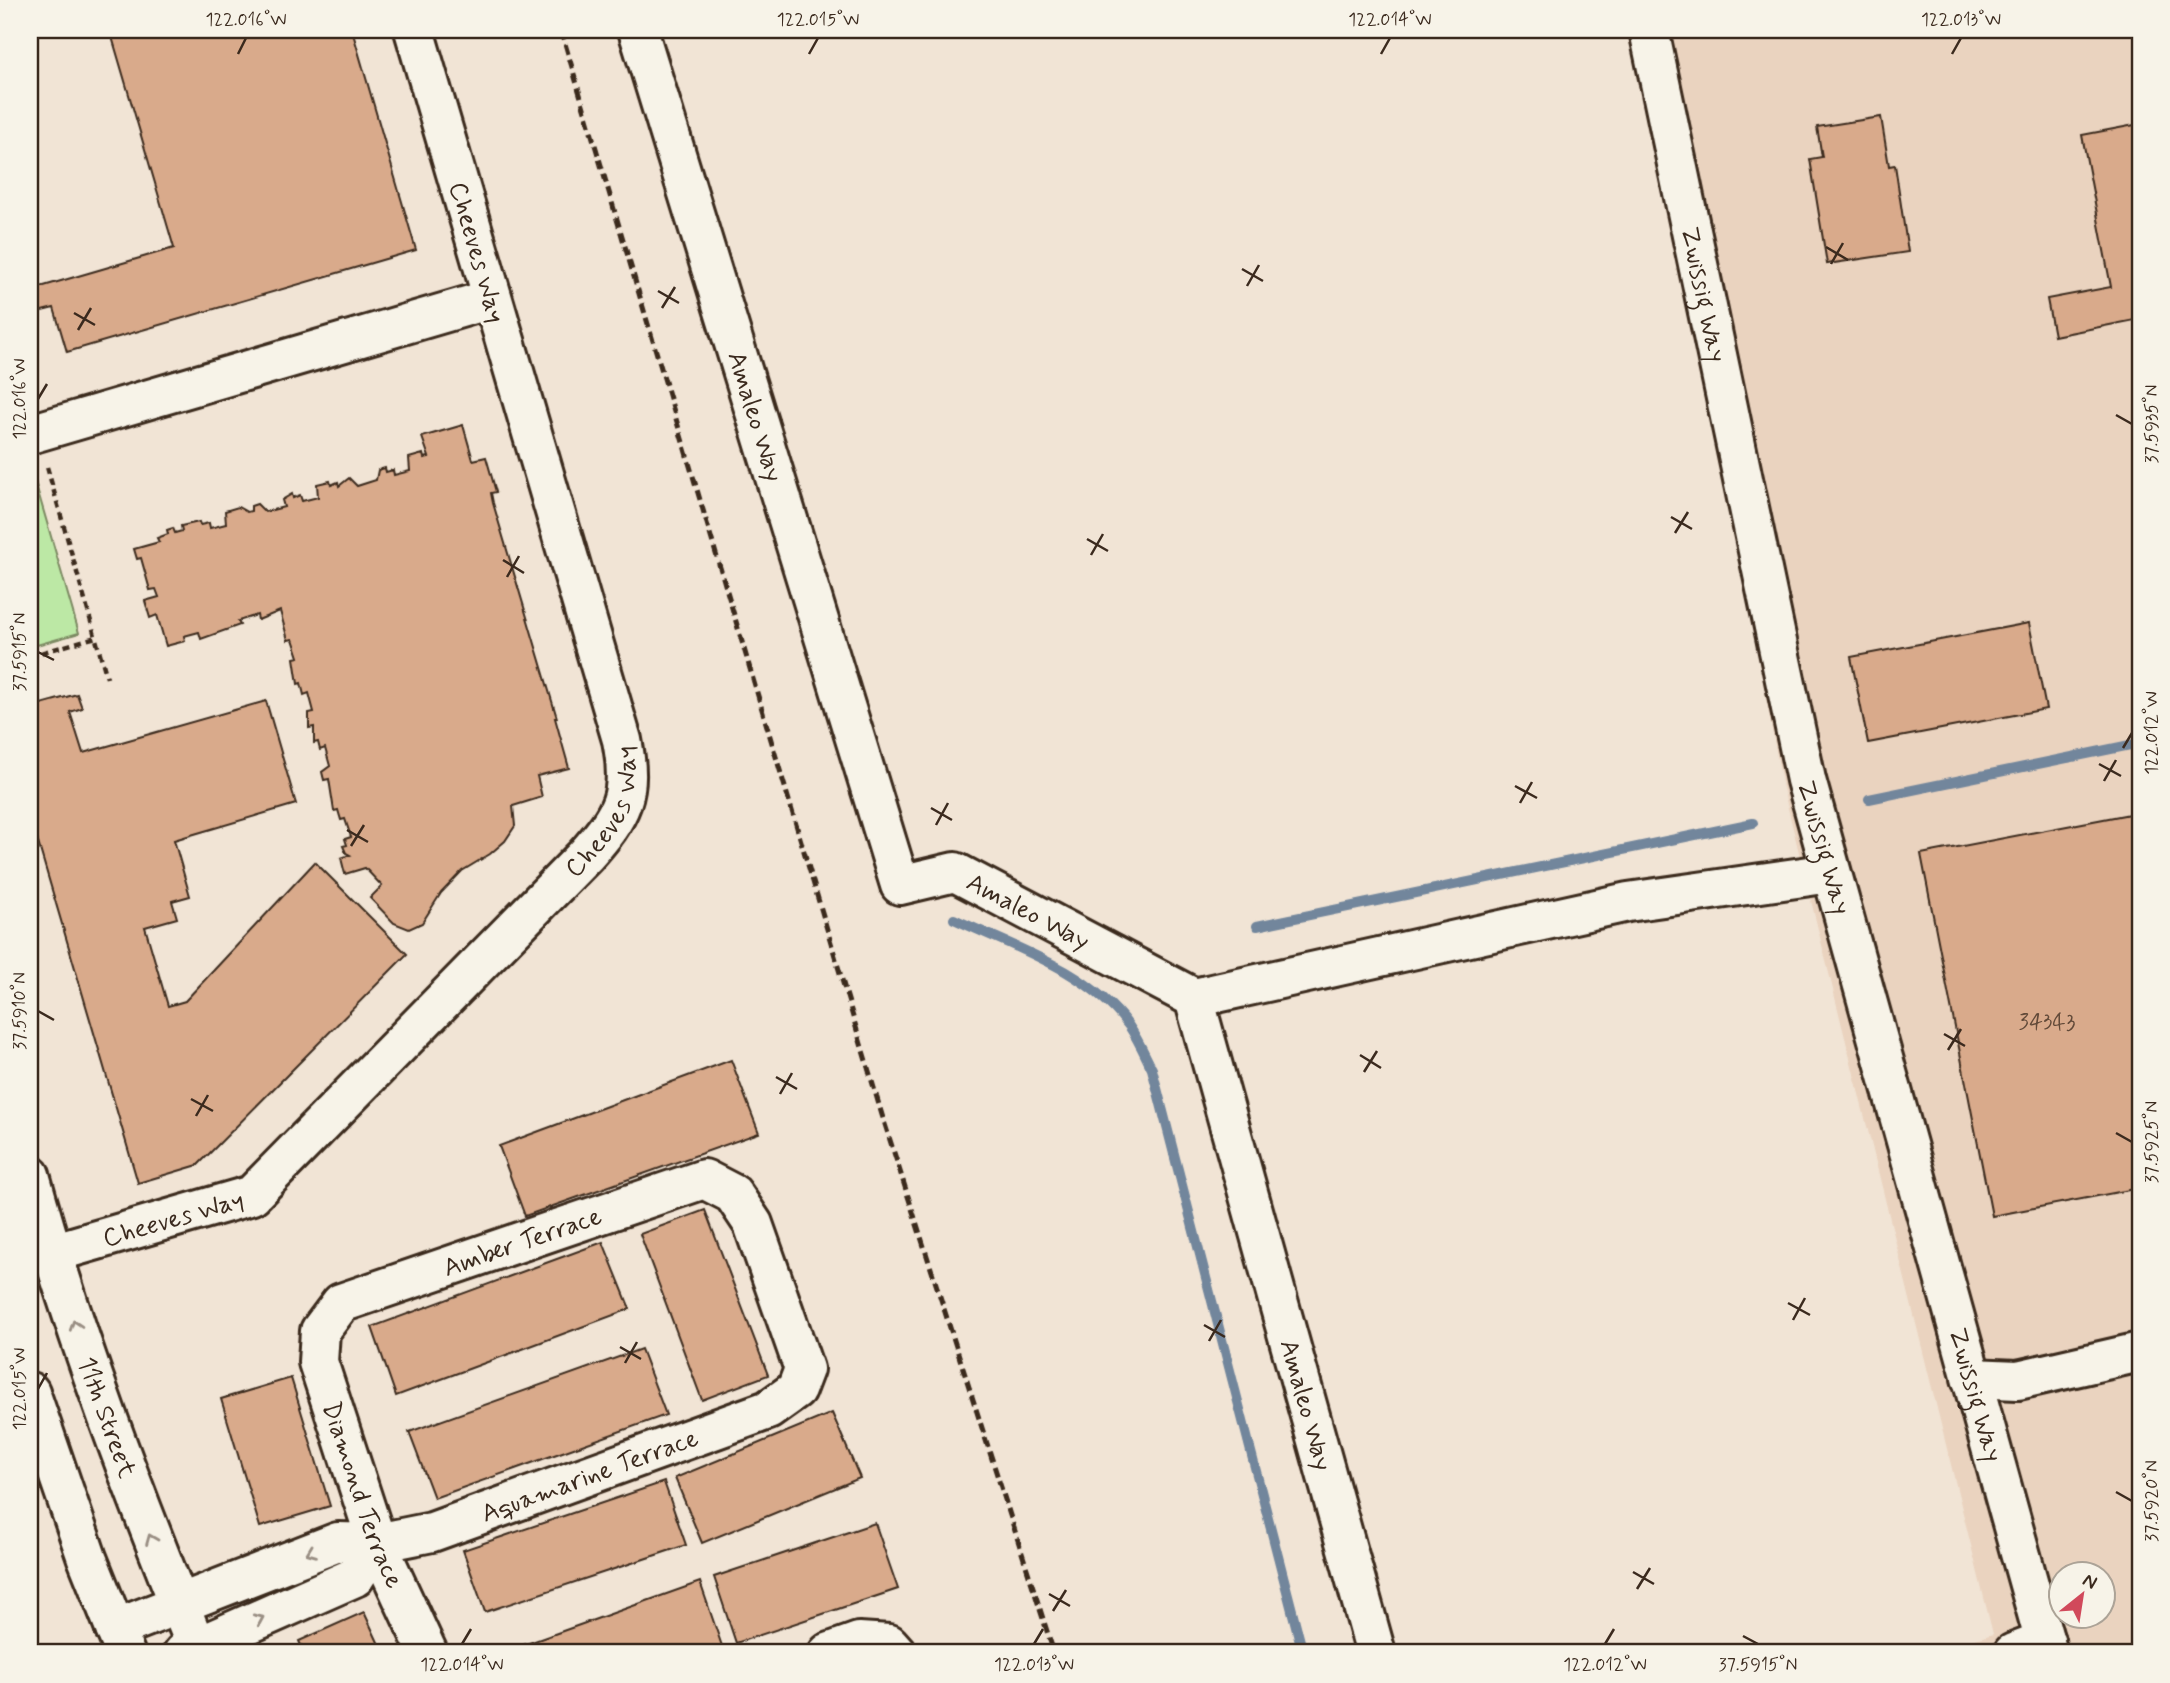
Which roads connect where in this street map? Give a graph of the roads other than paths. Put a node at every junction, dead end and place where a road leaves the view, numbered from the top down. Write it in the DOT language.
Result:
graph roads {
  1 [pos="414,30"];
  2 [pos="638,30"];
  3 [pos="1649,30"];
  4 [pos="491,299"];
  5 [pos="33,433"];
  6 [pos="1831,873"];
  7 [pos="1195,998"];
  8 [pos="30,1175"];
  9 [pos="51,1253"];
  10 [pos="320,1331"];
  11 [pos="2140,1352"];
  12 [pos="1971,1378"];
  13 [pos="796,1390"];
  14 [pos="30,1392"];
  15 [pos="377,1543"];
  16 [pos="178,1602"];
  17 [pos="120,1641"];
  18 [pos="2035,1649"];
  19 [pos="193,1651"];
  20 [pos="428,1653"];
  21 [pos="828,1653"];
  22 [pos="897,1653"];
  23 [pos="1376,1653"];
  1 -- 4 [label="street, Cheeves Way"];
  2 -- 7 [label="street, Amaleo Way"];
  3 -- 6 [label="street, Zwissig Way"];
  4 -- 5 [label="street"];
  4 -- 9 [label="street, Cheeves Way"];
  6 -- 7 [label="street"];
  6 -- 12 [label="street, Zwissig Way"];
  7 -- 23 [label="street, Amaleo Way"];
  8 -- 9 [label="street, 11th Street"];
  16 -- 9 [label="street, 11th Street, one-way"];
  10 -- 13 [label="street, Amber Terrace"];
  10 -- 15 [label="street, Diamond Terrace"];
  11 -- 12 [label="street"];
  12 -- 18 [label="street, Zwissig Way"];
  13 -- 15 [label="street, Aquamarine Terrace"];
  14 -- 17 [label="street"];
  15 -- 16 [label="street, Aquamarine Terrace, one-way"];
  19 -- 15 [label="street, one-way"];
  15 -- 20 [label="street, Diamond Terrace"];
  16 -- 17 [label="street, Aquamarine Terrace"];
  16 -- 19 [label="street, 11th Street"];
  21 -- 22 [label="street"];
}
